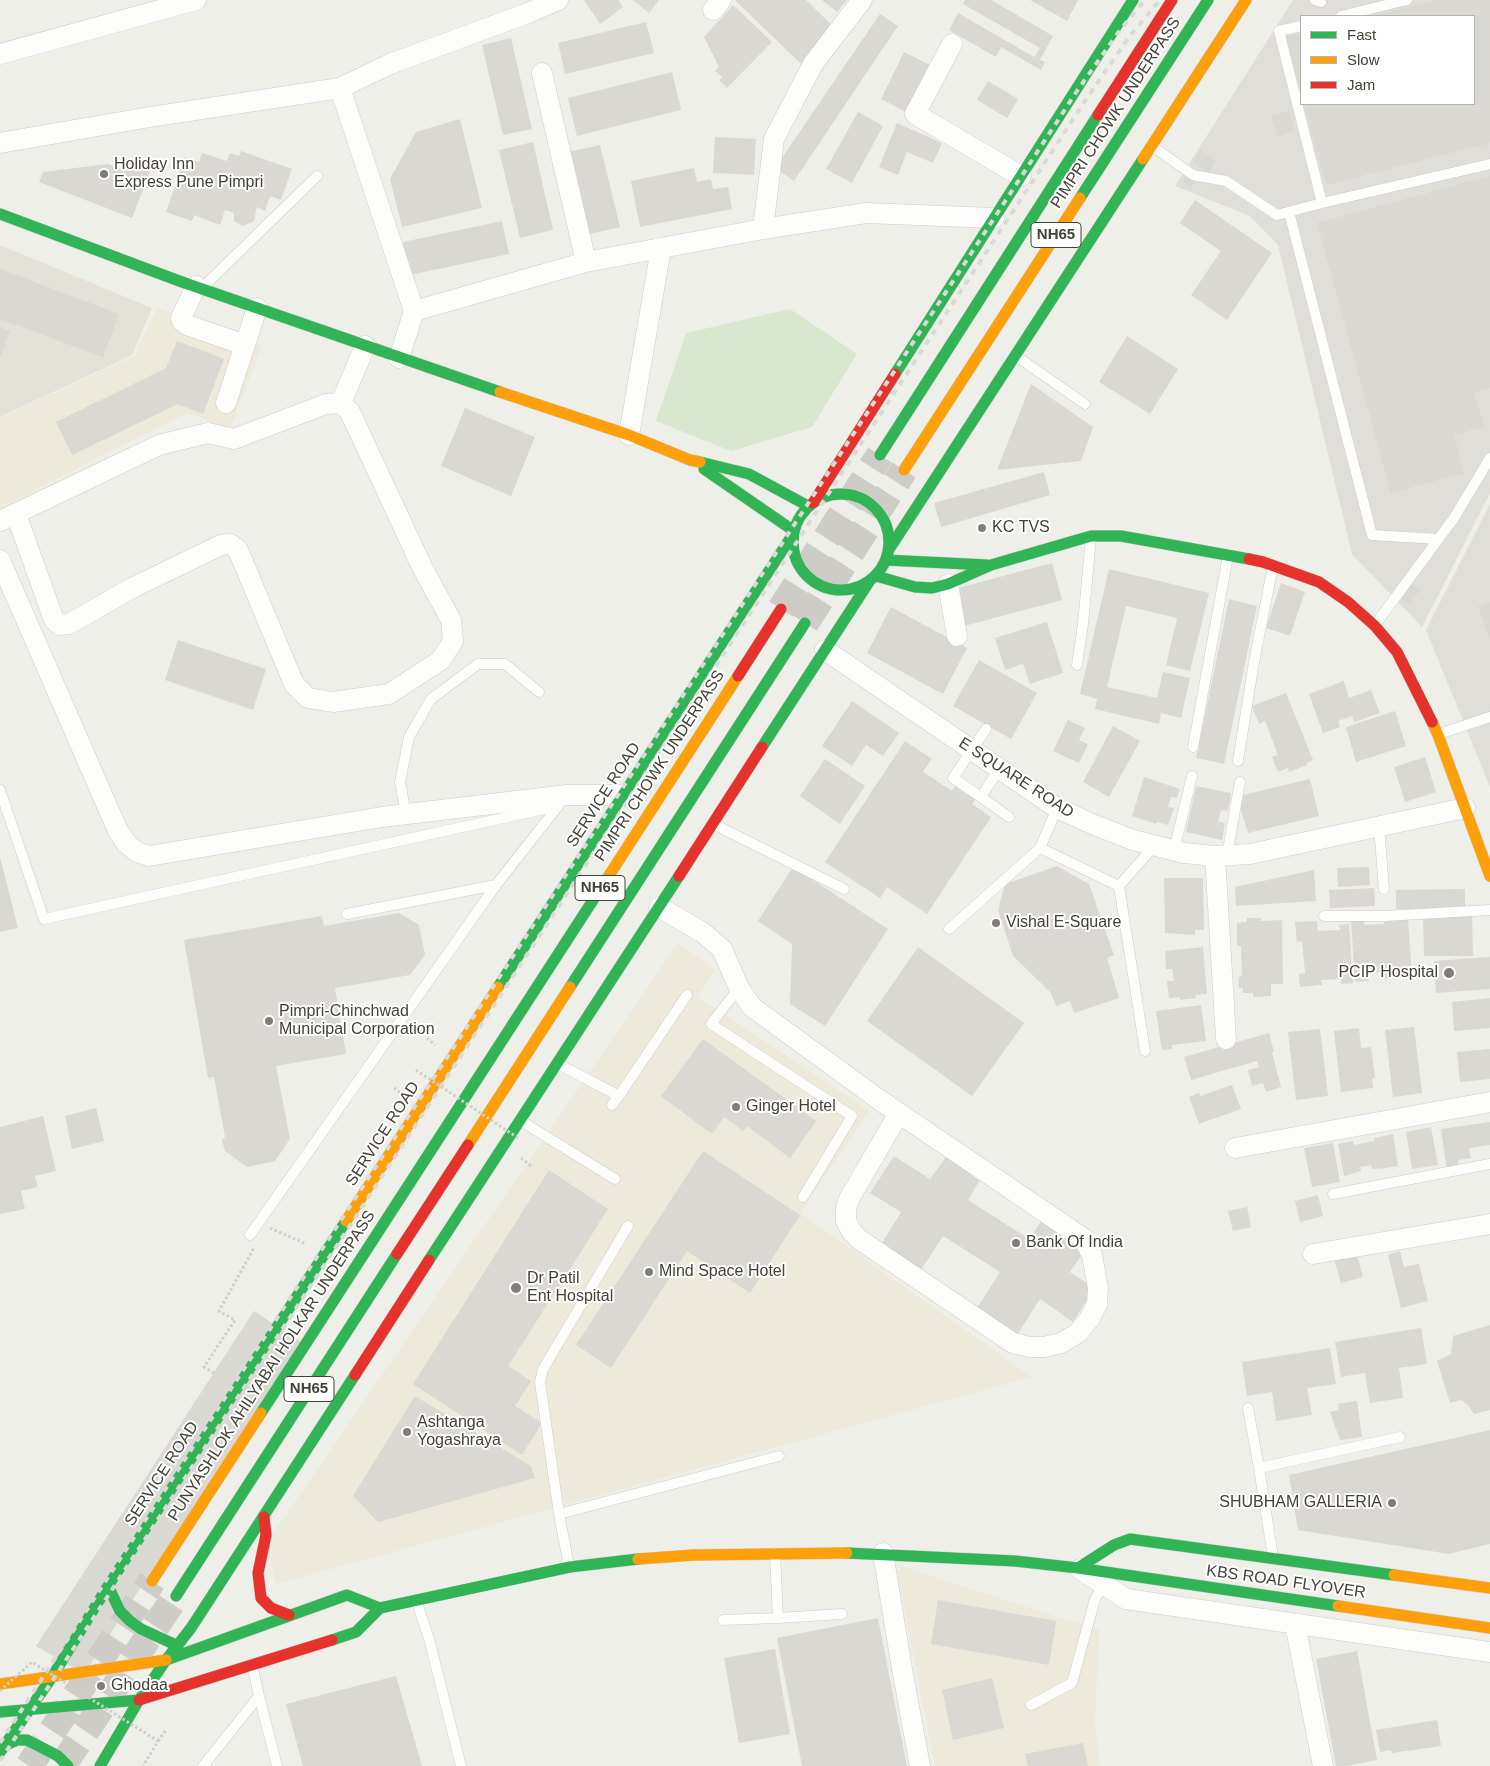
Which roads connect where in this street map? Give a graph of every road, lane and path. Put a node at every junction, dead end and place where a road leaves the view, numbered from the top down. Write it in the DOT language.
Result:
graph roads {
  1 [pos="196,0"];
  2 [pos="558,0"];
  3 [pos="862,0"];
  4 [pos="1133,0"];
  5 [pos="1172,0"];
  6 [pos="1208,0"];
  7 [pos="1246,0"];
  8 [pos="1407,0"];
  9 [pos="1345,15"];
  10 [pos="1300,26"];
  11 [pos="952,44"];
  12 [pos="0,54"];
  13 [pos="542,73"];
  14 [pos="340,88"];
  15 [pos="0,143"];
  16 [pos="1152,146"];
  17 [pos="1490,164"];
  18 [pos="317,176"];
  19 [pos="1021,176"];
  20 [pos="1322,203"];
  21 [pos="1289,212"];
  22 [pos="0,214"];
  23 [pos="994,218"];
  24 [pos="763,229"];
  25 [pos="660,248"];
  26 [pos="586,262"];
  27 [pos="199,287"];
  28 [pos="257,308"];
  29 [pos="414,311"];
  30 [pos="245,345"];
  31 [pos="365,346"];
  32 [pos="1015,356"];
  33 [pos="398,358"];
  34 [pos="226,403"];
  35 [pos="341,403"];
  36 [pos="1085,404"];
  37 [pos="630,435"];
  38 [pos="880,455"];
  39 [pos="1490,458"];
  40 [pos="690,460"];
  41 [pos="904,470"];
  42 [pos="811,505"];
  43 [pos="8,518"];
  44 [pos="794,533"];
  45 [pos="1091,536"];
  46 [pos="1438,539"];
  47 [pos="887,555"];
  48 [pos="1228,556"];
  49 [pos="0,560"];
  50 [pos="991,565"];
  51 [pos="1273,565"];
  52 [pos="873,579"];
  53 [pos="948,584"];
  54 [pos="781,609"];
  55 [pos="805,623"];
  56 [pos="1375,626"];
  57 [pos="958,636"];
  58 [pos="825,650"];
  59 [pos="1076,665"];
  60 [pos="539,692"];
  61 [pos="1490,717"];
  62 [pos="986,729"];
  63 [pos="1438,735"];
  64 [pos="1193,747"];
  65 [pos="972,751"];
  66 [pos="1238,761"];
  67 [pos="999,769"];
  68 [pos="1192,776"];
  69 [pos="1240,782"];
  70 [pos="0,790"];
  71 [pos="624,795"];
  72 [pos="981,797"];
  73 [pos="562,800"];
  74 [pos="1057,808"];
  75 [pos="1465,808"];
  76 [pos="406,814"];
  77 [pos="1009,817"];
  78 [pos="712,823"];
  79 [pos="1379,826"];
  80 [pos="1040,848"];
  81 [pos="1164,848"];
  82 [pos="1221,855"];
  83 [pos="1490,876"];
  84 [pos="496,885"];
  85 [pos="1119,886"];
  86 [pos="1384,888"];
  87 [pos="844,889"];
  88 [pos="658,907"];
  89 [pos="1490,910"];
  90 [pos="347,914"];
  91 [pos="1324,916"];
  92 [pos="949,928"];
  93 [pos="739,988"];
  94 [pos="687,995"];
  95 [pos="1226,1039"];
  96 [pos="1145,1051"];
  97 [pos="557,1064"];
  98 [pos="416,1070"];
  99 [pos="619,1096"];
  100 [pos="1490,1102"];
  101 [pos="612,1105"];
  102 [pos="899,1113"];
  103 [pos="520,1121"];
  104 [pos="518,1138"];
  105 [pos="1235,1148"];
  106 [pos="1490,1164"];
  107 [pos="420,1168"];
  108 [pos="614,1179"];
  109 [pos="1333,1194"];
  110 [pos="804,1198"];
  111 [pos="1490,1224"];
  112 [pos="628,1226"];
  113 [pos="266,1227"];
  114 [pos="250,1235"];
  115 [pos="257,1244"];
  116 [pos="325,1253"];
  117 [pos="1313,1254"];
  118 [pos="214,1373"];
  119 [pos="1248,1408"];
  120 [pos="1400,1437"];
  121 [pos="779,1456"];
  122 [pos="1259,1468"];
  123 [pos="559,1514"];
  124 [pos="264,1516"];
  125 [pos="775,1552"];
  126 [pos="883,1554"];
  127 [pos="1274,1558"];
  128 [pos="570,1567"];
  129 [pos="1078,1568"];
  130 [pos="152,1581"];
  131 [pos="108,1586"];
  132 [pos="1103,1586"];
  133 [pos="1490,1588"];
  134 [pos="176,1596"];
  135 [pos="416,1599"];
  136 [pos="380,1608"];
  137 [pos="842,1614"];
  138 [pos="289,1615"];
  139 [pos="778,1618"];
  140 [pos="723,1620"];
  141 [pos="1295,1624"];
  142 [pos="1490,1628"];
  143 [pos="178,1646"];
  144 [pos="1490,1652"];
  145 [pos="166,1660"];
  146 [pos="251,1664"];
  147 [pos="52,1677"];
  148 [pos="0,1684"];
  149 [pos="0,1691"];
  150 [pos="259,1696"];
  151 [pos="139,1700"];
  152 [pos="1031,1705"];
  153 [pos="29,1708"];
  154 [pos="0,1712"];
  155 [pos="166,1730"];
  156 [pos="158,1741"];
  157 [pos="2,1749"];
  158 [pos="68,1766"];
  159 [pos="100,1766"];
  160 [pos="143,1766"];
  161 [pos="203,1766"];
  162 [pos="277,1766"];
  163 [pos="461,1766"];
  164 [pos="920,1766"];
  165 [pos="1323,1766"];
  1 -- 12 [label="street"];
  2 -- 14 [label="street"];
  3 -- 24 [label="street"];
  4 -- 19 [label="main road"];
  5 -- 38 [label="main road, PIMPRI CHOWK UNDERPASS / NH65"];
  6 -- 41 [label="main road, PIMPRI CHOWK UNDERPASS / NH65"];
  7 -- 16 [label="main road"];
  8 -- 9 [label="lane"];
  10 -- 20 [label="lane"];
  11 -- 19 [label="street"];
  13 -- 26 [label="street"];
  14 -- 15 [label="street"];
  14 -- 29 [label="street"];
  16 -- 21 [label="lane"];
  16 -- 32 [label="main road"];
  17 -- 20 [label="lane"];
  18 -- 27 [label="lane"];
  19 -- 23 [label="main road"];
  20 -- 21 [label="lane"];
  21 -- 46 [label="lane"];
  22 -- 27 [label="main road"];
  23 -- 24 [label="street"];
  23 -- 42 [label="main road"];
  24 -- 25 [label="street"];
  25 -- 26 [label="street"];
  25 -- 37 [label="street"];
  26 -- 29 [label="street"];
  27 -- 28 [label="main road"];
  27 -- 30 [label="street"];
  28 -- 30 [label="street"];
  28 -- 31 [label="main road"];
  29 -- 33 [label="street"];
  30 -- 34 [label="street"];
  31 -- 33 [label="main road"];
  31 -- 35 [label="street"];
  32 -- 36 [label="lane"];
  32 -- 47 [label="main road"];
  33 -- 37 [label="main road"];
  35 -- 43 [label="street"];
  35 -- 43 [label="street"];
  37 -- 40 [label="main road"];
  39 -- 46 [label="lane"];
  40 -- 42 [label="main road"];
  40 -- 44 [label="main road"];
  42 -- 44 [label="main road"];
  42 -- 47 [label="main road"];
  44 -- 52 [label="main road"];
  44 -- 71 [label="main road, SERVICE ROAD"];
  45 -- 48 [label="main road"];
  45 -- 50 [label="main road"];
  45 -- 59 [label="lane"];
  46 -- 56 [label="lane"];
  47 -- 50 [label="main road"];
  47 -- 52 [label="main road"];
  48 -- 51 [label="main road"];
  48 -- 64 [label="lane"];
  49 -- 76 [label="street"];
  50 -- 53 [label="main road"];
  51 -- 56 [label="main road"];
  51 -- 66 [label="lane"];
  52 -- 53 [label="main road"];
  52 -- 58 [label="main road"];
  53 -- 57 [label="street"];
  54 -- 107 [label="main road, PIMPRI CHOWK UNDERPASS / NH65"];
  55 -- 134 [label="main road, NH65"];
  56 -- 63 [label="main road"];
  58 -- 65 [label="street, E SQUARE ROAD"];
  58 -- 78 [label="main road"];
  60 -- 76 [label="lane"];
  61 -- 63 [label="lane"];
  62 -- 65 [label="lane"];
  63 -- 75 [label="main road"];
  65 -- 67 [label="street, E SQUARE ROAD"];
  65 -- 72 [label="lane"];
  67 -- 72 [label="lane"];
  67 -- 74 [label="street, E SQUARE ROAD"];
  68 -- 81 [label="lane"];
  69 -- 82 [label="lane"];
  70 -- 73 [label="lane"];
  71 -- 73 [label="street"];
  71 -- 116 [label="main road, SERVICE ROAD"];
  72 -- 77 [label="lane"];
  73 -- 76 [label="street"];
  73 -- 84 [label="lane"];
  74 -- 80 [label="lane"];
  74 -- 81 [label="street, E SQUARE ROAD"];
  75 -- 79 [label="street, E SQUARE ROAD"];
  75 -- 83 [label="main road"];
  78 -- 87 [label="lane"];
  78 -- 88 [label="main road"];
  79 -- 82 [label="street, E SQUARE ROAD"];
  79 -- 86 [label="lane"];
  80 -- 85 [label="lane"];
  80 -- 92 [label="lane"];
  81 -- 82 [label="street, E SQUARE ROAD"];
  81 -- 85 [label="lane"];
  82 -- 95 [label="street"];
  84 -- 90 [label="lane"];
  84 -- 114 [label="lane"];
  85 -- 96 [label="lane"];
  88 -- 93 [label="street"];
  88 -- 97 [label="main road"];
  89 -- 91 [label="lane"];
  93 -- 102 [label="street"];
  93 -- 110 [label="lane"];
  94 -- 99 [label="lane"];
  97 -- 99 [label="lane"];
  97 -- 103 [label="main road"];
  98 -- 104 [label="path, bridge"];
  99 -- 101 [label="lane"];
  100 -- 105 [label="street"];
  102 -- 102 [label="street"];
  103 -- 108 [label="lane"];
  103 -- 124 [label="main road"];
  106 -- 109 [label="lane"];
  107 -- 130 [label="main road, PUNYASHLOK AHILYABAI HOLKAR UNDERPASS / NH65"];
  111 -- 117 [label="street"];
  112 -- 123 [label="lane"];
  113 -- 116 [label="path"];
  115 -- 118 [label="path"];
  116 -- 131 [label="main road, SERVICE ROAD"];
  119 -- 122 [label="lane"];
  120 -- 122 [label="lane"];
  121 -- 123 [label="lane"];
  122 -- 127 [label="lane"];
  123 -- 128 [label="lane"];
  124 -- 138 [label="main road"];
  124 -- 143 [label="main road"];
  125 -- 126 [label="main road, KBS ROAD FLYOVER"];
  125 -- 128 [label="main road, KBS ROAD FLYOVER"];
  125 -- 139 [label="lane"];
  126 -- 129 [label="main road, KBS ROAD FLYOVER"];
  126 -- 164 [label="street"];
  127 -- 129 [label="main road"];
  127 -- 133 [label="main road"];
  128 -- 135 [label="main road, KBS ROAD FLYOVER"];
  129 -- 132 [label="street"];
  129 -- 142 [label="main road, KBS ROAD FLYOVER"];
  131 -- 143 [label="main road"];
  131 -- 147 [label="main road, SERVICE ROAD"];
  132 -- 141 [label="street"];
  132 -- 152 [label="lane"];
  135 -- 136 [label="main road, KBS ROAD FLYOVER"];
  135 -- 163 [label="lane"];
  136 -- 138 [label="main road"];
  136 -- 146 [label="main road"];
  137 -- 139 [label="lane"];
  138 -- 145 [label="main road"];
  139 -- 140 [label="lane"];
  141 -- 144 [label="street"];
  141 -- 165 [label="street"];
  143 -- 145 [label="main road"];
  145 -- 147 [label="main road"];
  145 -- 151 [label="main road"];
  146 -- 150 [label="lane"];
  146 -- 151 [label="main road"];
  147 -- 148 [label="main road"];
  147 -- 153 [label="main road, SERVICE ROAD"];
  149 -- 156 [label="path, bridge"];
  150 -- 161 [label="lane"];
  150 -- 162 [label="lane"];
  151 -- 153 [label="main road"];
  151 -- 159 [label="main road"];
  153 -- 154 [label="main road"];
  153 -- 157 [label="main road, SERVICE ROAD"];
  155 -- 156 [label="path"];
  156 -- 160 [label="path, bridge"];
  157 -- 158 [label="main road"];
}
